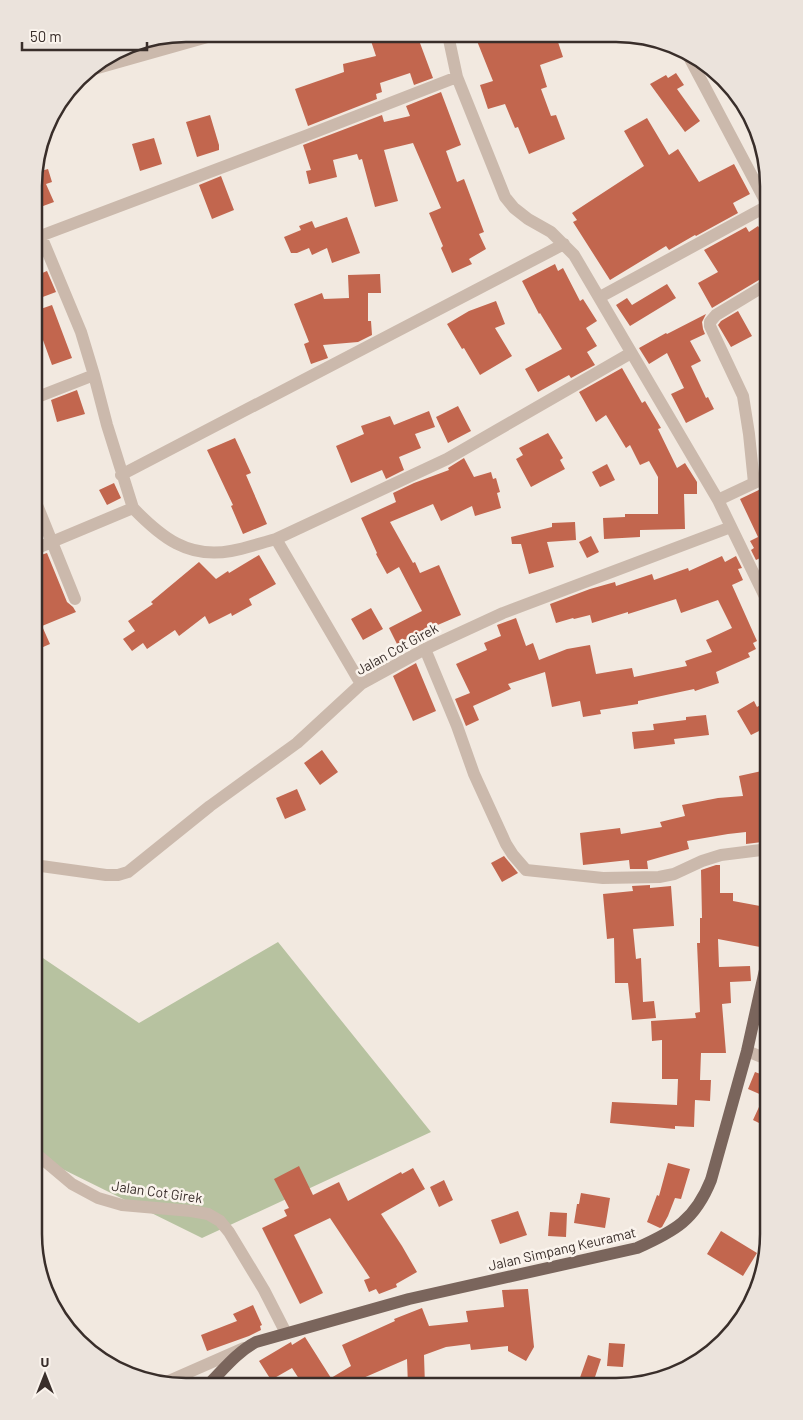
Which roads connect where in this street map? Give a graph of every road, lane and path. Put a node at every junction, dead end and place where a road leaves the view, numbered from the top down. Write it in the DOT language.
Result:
graph roads {
  1 [pos="190,42"];
  2 [pos="450,42"];
  3 [pos="692,64"];
  4 [pos="110,65"];
  5 [pos="457,76"];
  6 [pos="760,191"];
  7 [pos="760,210"];
  8 [pos="42,235"];
  9 [pos="564,244"];
  10 [pos="42,246"];
  11 [pos="760,288"];
  12 [pos="600,296"];
  13 [pos="631,353"];
  14 [pos="94,376"];
  15 [pos="42,395"];
  16 [pos="122,475"];
  17 [pos="760,480"];
  18 [pos="754,482"];
  19 [pos="718,500"];
  20 [pos="133,508"];
  21 [pos="42,518"];
  22 [pos="731,527"];
  23 [pos="276,539"];
  24 [pos="51,541"];
  25 [pos="42,546"];
  26 [pos="760,587"];
  27 [pos="75,599"];
  28 [pos="425,649"];
  29 [pos="361,684"];
  30 [pos="760,850"];
  31 [pos="42,865"];
  32 [pos="760,992"];
  33 [pos="747,1051"];
  34 [pos="760,1056"];
  35 [pos="42,1159"];
  36 [pos="286,1333"];
  37 [pos="246,1347"];
  38 [pos="178,1377"];
  39 [pos="215,1378"];
  1 -- 4 [label="street"];
  2 -- 5 [label="street"];
  3 -- 6 [label="street"];
  5 -- 8 [label="street"];
  5 -- 9 [label="street"];
  7 -- 12 [label="street"];
  9 -- 12 [label="street"];
  9 -- 16 [label="street"];
  10 -- 14 [label="street"];
  11 -- 18 [label="street"];
  12 -- 13 [label="street"];
  13 -- 19 [label="street"];
  13 -- 23 [label="street"];
  14 -- 15 [label="street"];
  14 -- 16 [label="street"];
  16 -- 20 [label="street"];
  17 -- 18 [label="street"];
  18 -- 19 [label="street"];
  19 -- 22 [label="street"];
  20 -- 23 [label="street"];
  20 -- 24 [label="street"];
  21 -- 24 [label="street"];
  22 -- 26 [label="street"];
  22 -- 28 [label="street, Jalan Cot Girek"];
  23 -- 29 [label="street"];
  24 -- 25 [label="street"];
  24 -- 27 [label="street"];
  28 -- 29 [label="street, Jalan Cot Girek"];
  28 -- 30 [label="street"];
  29 -- 31 [label="street, Jalan Cot Girek"];
  32 -- 33 [label="main road, Jalan Simpang Keuramat"];
  33 -- 34 [label="street"];
  33 -- 36 [label="main road, Jalan Simpang Keuramat"];
  35 -- 36 [label="street, Jalan Cot Girek"];
  36 -- 37 [label="main road, Jalan Simpang Keuramat"];
  37 -- 38 [label="street"];
  37 -- 39 [label="main road, Jalan Simpang Keuramat"];
}
